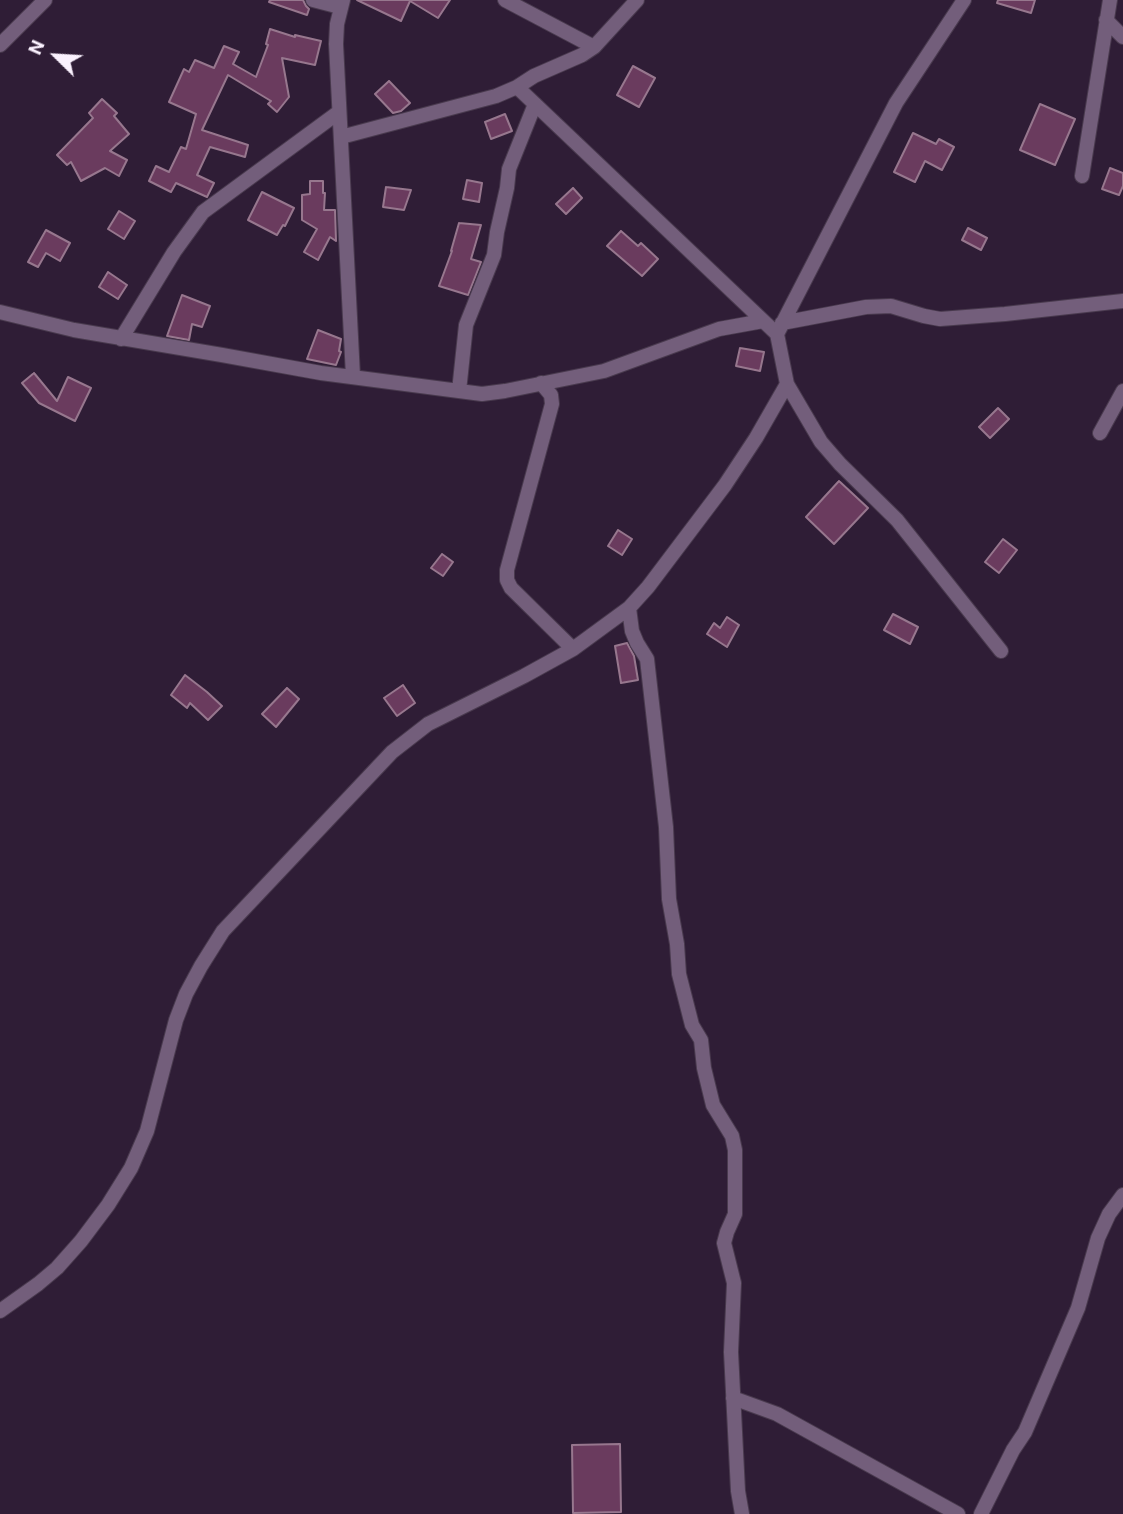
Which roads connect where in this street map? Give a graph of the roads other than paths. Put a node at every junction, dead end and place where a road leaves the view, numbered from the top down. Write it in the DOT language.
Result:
graph roads {
  1 [pos="45,0"];
  2 [pos="313,0"];
  3 [pos="505,0"];
  4 [pos="637,0"];
  5 [pos="964,0"];
  6 [pos="1110,0"];
  7 [pos="342,3"];
  8 [pos="1107,20"];
  9 [pos="1123,37"];
  10 [pos="0,46"];
  11 [pos="594,47"];
  12 [pos="517,87"];
  13 [pos="535,104"];
  14 [pos="339,112"];
  15 [pos="341,137"];
  16 [pos="1082,176"];
  17 [pos="1123,301"];
  18 [pos="0,312"];
  19 [pos="763,321"];
  20 [pos="780,328"];
  21 [pos="121,339"];
  22 [pos="354,376"];
  23 [pos="541,383"];
  24 [pos="788,384"];
  25 [pos="459,391"];
  26 [pos="1123,391"];
  27 [pos="1100,433"];
  28 [pos="629,608"];
  29 [pos="573,649"];
  30 [pos="1001,651"];
  31 [pos="1123,1195"];
  32 [pos="0,1311"];
  33 [pos="733,1398"];
  34 [pos="742,1514"];
  35 [pos="958,1514"];
  36 [pos="981,1514"];
  1 -- 10 [label="street"];
  2 -- 7 [label="street"];
  3 -- 11 [label="street"];
  4 -- 11 [label="street"];
  5 -- 20 [label="street"];
  6 -- 8 [label="street"];
  7 -- 14 [label="street"];
  8 -- 9 [label="street"];
  8 -- 16 [label="street"];
  11 -- 12 [label="street"];
  12 -- 13 [label="street"];
  12 -- 15 [label="street"];
  13 -- 19 [label="street"];
  13 -- 25 [label="street"];
  14 -- 15 [label="street"];
  14 -- 21 [label="street"];
  15 -- 22 [label="street"];
  17 -- 20 [label="street"];
  18 -- 21 [label="street"];
  19 -- 20 [label="street"];
  19 -- 23 [label="street"];
  20 -- 24 [label="street"];
  21 -- 22 [label="street"];
  22 -- 25 [label="street"];
  23 -- 25 [label="street"];
  23 -- 29 [label="street"];
  24 -- 28 [label="street"];
  24 -- 30 [label="street"];
  26 -- 27 [label="street"];
  28 -- 29 [label="street"];
  28 -- 33 [label="street"];
  29 -- 32 [label="street"];
  31 -- 36 [label="street"];
  33 -- 34 [label="street"];
  33 -- 35 [label="street"];
}
